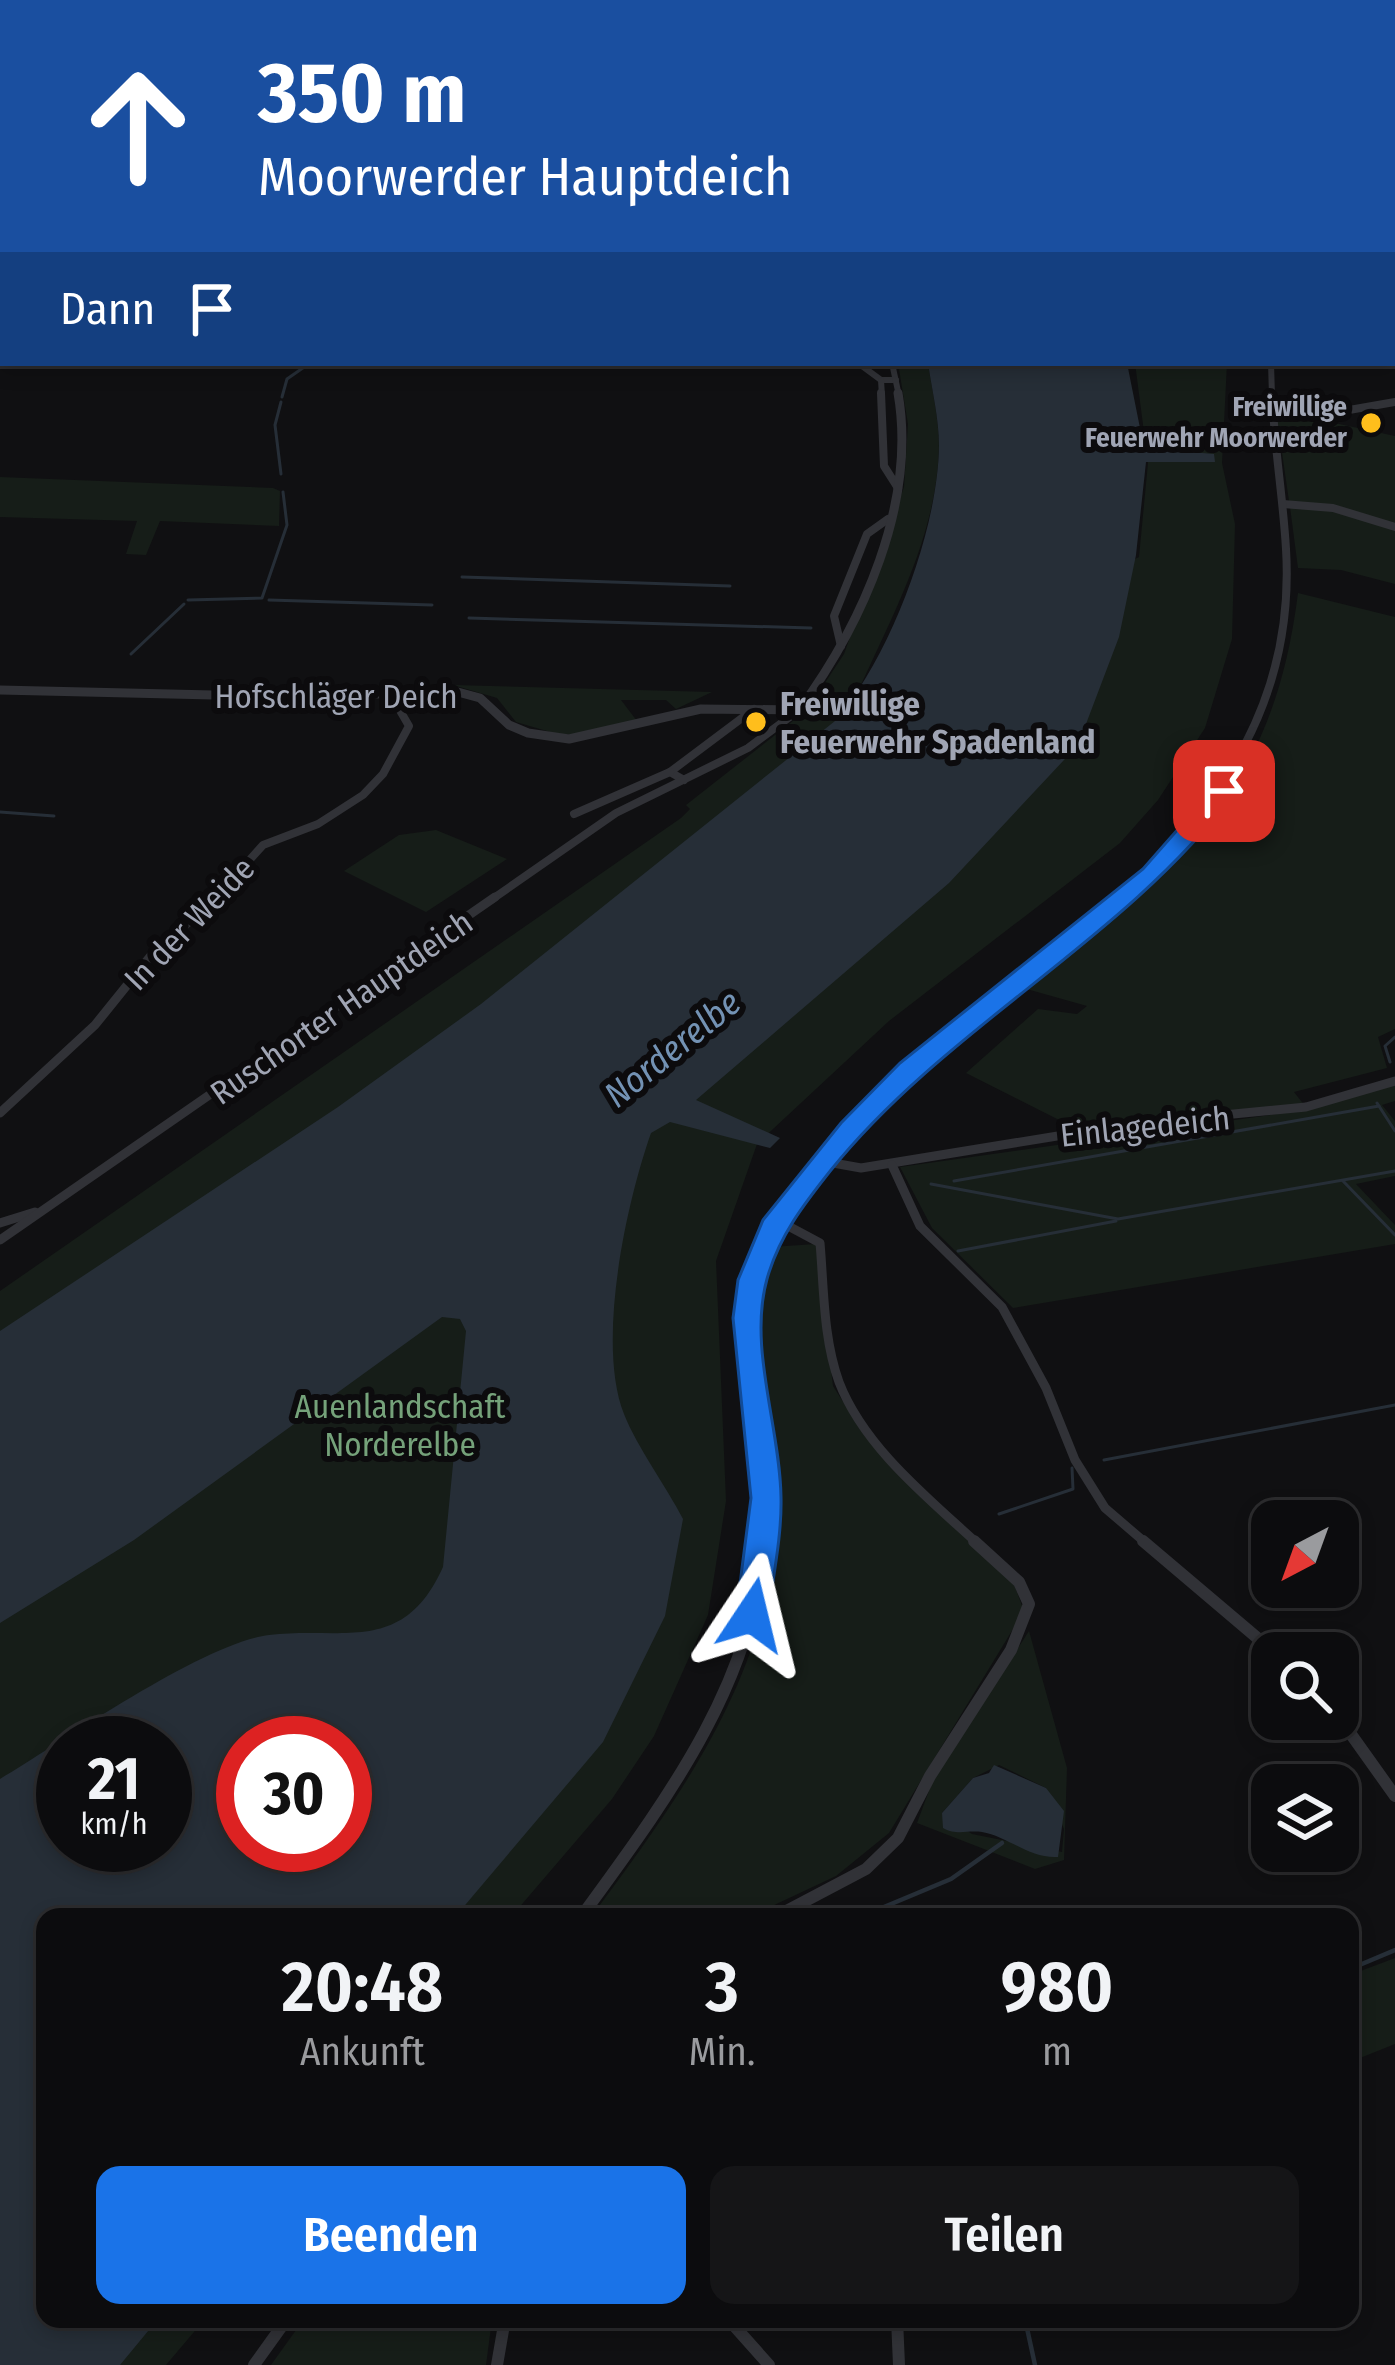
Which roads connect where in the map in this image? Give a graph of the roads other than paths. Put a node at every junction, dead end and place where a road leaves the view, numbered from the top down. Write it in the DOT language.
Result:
graph roads {
  1 [pos="1395,267"];
  2 [pos="1395,277"];
  3 [pos="862,366"];
  4 [pos="893,366"];
  5 [pos="1271,366"];
  6 [pos="881,380"];
  7 [pos="896,380"];
  8 [pos="1395,402"];
  9 [pos="1270,414"];
  10 [pos="898,488"];
  11 [pos="1283,504"];
  12 [pos="888,519"];
  13 [pos="1395,526"];
  14 [pos="841,647"];
  15 [pos="0,690"];
  16 [pos="391,695"];
  17 [pos="755,707"];
  18 [pos="799,710"];
  19 [pos="670,772"];
  20 [pos="684,780"];
  21 [pos="574,814"];
  22 [pos="1395,1081"];
  23 [pos="0,1113"];
  24 [pos="823,1161"];
  25 [pos="892,1165"];
  26 [pos="49,1207"];
  27 [pos="776,1220"];
  28 [pos="0,1223"];
  29 [pos="0,1240"];
  30 [pos="1251,1633"];
  31 [pos="1355,1740"];
  32 [pos="1395,1796"];
  33 [pos="588,1908"];
  34 [pos="792,1908"];
  35 [pos="280,2328"];
  36 [pos="504,2328"];
  37 [pos="736,2328"];
  38 [pos="897,2328"];
  39 [pos="254,2365"];
  40 [pos="497,2365"];
  41 [pos="768,2365"];
  42 [pos="899,2365"];
  1 -- 2 [label="street"];
  3 -- 6 [label="street"];
  4 -- 7 [label="street"];
  5 -- 9 [label="street"];
  6 -- 7 [label="street"];
  6 -- 10 [label="street"];
  7 -- 10 [label="street"];
  8 -- 9 [label="street"];
  9 -- 11 [label="street"];
  10 -- 12 [label="street"];
  11 -- 13 [label="street"];
  11 -- 24 [label="street"];
  12 -- 14 [label="street"];
  12 -- 14 [label="street"];
  14 -- 18 [label="street"];
  15 -- 16 [label="street, Hofschläger Deich"];
  16 -- 17 [label="street, Hofschläger Deich"];
  16 -- 23 [label="street, In der Weide"];
  17 -- 18 [label="street, Hofschläger Deich"];
  17 -- 19 [label="street"];
  18 -- 20 [label="street, Ruschorter Hauptdeich"];
  19 -- 20 [label="street"];
  19 -- 21 [label="street"];
  20 -- 26 [label="street, Ruschorter Hauptdeich"];
  22 -- 25 [label="street, Einlagedeich"];
  24 -- 25 [label="street, Einlagedeich"];
  24 -- 27 [label="street"];
  25 -- 30 [label="street"];
  26 -- 28 [label="street"];
  26 -- 29 [label="street, Ruschorter Hauptdeich"];
  27 -- 33 [label="street"];
  27 -- 34 [label="street"];
  31 -- 32 [label="street"];
  35 -- 39 [label="street"];
  36 -- 40 [label="street"];
  37 -- 41 [label="street"];
  38 -- 42 [label="street"];
}
